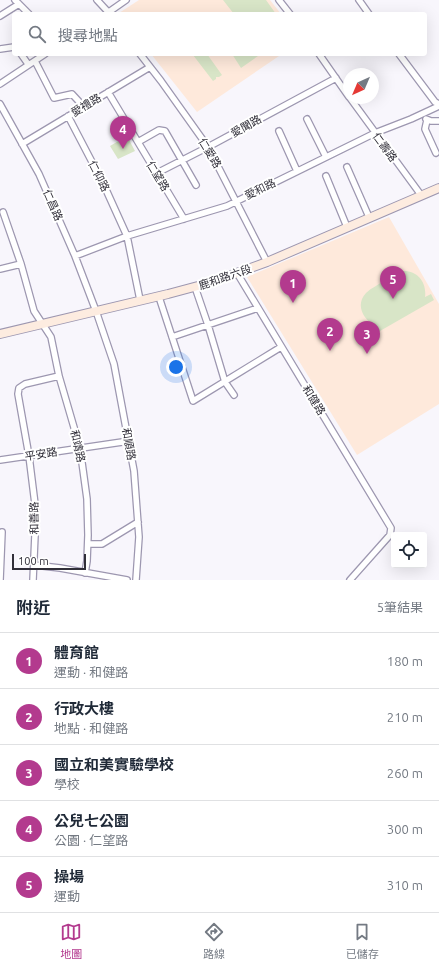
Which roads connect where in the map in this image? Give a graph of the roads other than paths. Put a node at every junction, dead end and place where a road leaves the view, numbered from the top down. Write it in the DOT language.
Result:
graph roads {
  1 [pos="96,0"];
  2 [pos="126,0"];
  3 [pos="279,0"];
  4 [pos="359,0"];
  5 [pos="17,2"];
  6 [pos="27,12"];
  7 [pos="107,12"];
  8 [pos="109,12"];
  9 [pos="288,12"];
  10 [pos="366,12"];
  11 [pos="0,16"];
  12 [pos="12,47"];
  13 [pos="0,49"];
  14 [pos="23,56"];
  15 [pos="41,56"];
  16 [pos="142,56"];
  17 [pos="320,56"];
  18 [pos="401,56"];
  19 [pos="35,61"];
  20 [pos="28,64"];
  21 [pos="150,67"];
  22 [pos="336,78"];
  23 [pos="0,84"];
  24 [pos="343,88"];
  25 [pos="108,92"];
  26 [pos="0,104"];
  27 [pos="355,104"];
  28 [pos="439,105"];
  29 [pos="84,106"];
  30 [pos="421,115"];
  31 [pos="68,116"];
  32 [pos="307,119"];
  33 [pos="428,120"];
  34 [pos="439,121"];
  35 [pos="280,131"];
  36 [pos="375,133"];
  37 [pos="138,142"];
  38 [pos="22,144"];
  39 [pos="208,147"];
  40 [pos="436,153"];
  41 [pos="326,157"];
  42 [pos="182,161"];
  43 [pos="347,167"];
  44 [pos="297,171"];
  45 [pos="157,173"];
  46 [pos="326,176"];
  47 [pos="196,185"];
  48 [pos="439,188"];
  49 [pos="421,196"];
  50 [pos="236,201"];
  51 [pos="3,212"];
  52 [pos="369,218"];
  53 [pos="184,219"];
  54 [pos="347,227"];
  55 [pos="128,236"];
  56 [pos="75,256"];
  57 [pos="267,262"];
  58 [pos="21,264"];
  59 [pos="0,269"];
  60 [pos="237,273"];
  61 [pos="195,287"];
  62 [pos="159,297"];
  63 [pos="140,300"];
  64 [pos="258,308"];
  65 [pos="96,311"];
  66 [pos="42,324"];
  67 [pos="208,325"];
  68 [pos="0,334"];
  69 [pos="172,337"];
  70 [pos="281,347"];
  71 [pos="59,376"];
  72 [pos="225,382"];
  73 [pos="234,395"];
  74 [pos="129,441"];
  75 [pos="80,448"];
  76 [pos="29,456"];
  77 [pos="0,460"];
  78 [pos="138,522"];
  79 [pos="2,532"];
  80 [pos="88,544"];
  81 [pos="34,565"];
  82 [pos="86,573"];
  83 [pos="108,578"];
  84 [pos="0,580"];
  85 [pos="33,580"];
  86 [pos="127,580"];
  87 [pos="136,580"];
  88 [pos="350,580"];
  1 -- 7 [label="street"];
  2 -- 8 [label="street"];
  3 -- 9 [label="street"];
  4 -- 10 [label="street"];
  5 -- 6 [label="street"];
  5 -- 11 [label="street"];
  12 -- 13 [label="street"];
  14 -- 20 [label="street"];
  15 -- 19 [label="street"];
  16 -- 21 [label="street, 仁愛路"];
  17 -- 22 [label="street, 仁壽路"];
  18 -- 28 [label="street"];
  19 -- 20 [label="street"];
  19 -- 29 [label="street"];
  20 -- 23 [label="street"];
  21 -- 25 [label="street, 愛禮路"];
  21 -- 39 [label="street, 仁愛路"];
  22 -- 24 [label="street, 仁壽路"];
  22 -- 39 [label="street, 愛聞路"];
  25 -- 29 [label="street, 愛禮路"];
  25 -- 37 [label="street, 仁望路"];
  26 -- 38 [label="street, 仁昌路"];
  27 -- 36 [label="street, 仁壽路"];
  28 -- 30 [label="street, 愛和路"];
  29 -- 31 [label="street, 愛禮路"];
  30 -- 33 [label="street"];
  30 -- 36 [label="street, 愛和路"];
  31 -- 38 [label="street, 愛禮路"];
  31 -- 55 [label="street, 仁仰路"];
  32 -- 41 [label="street"];
  33 -- 34 [label="street"];
  33 -- 40 [label="street"];
  35 -- 44 [label="street"];
  36 -- 41 [label="street, 愛和路"];
  36 -- 49 [label="street, 仁壽路"];
  37 -- 42 [label="street"];
  37 -- 45 [label="street, 仁望路"];
  38 -- 56 [label="street, 仁昌路"];
  39 -- 42 [label="street, 愛聞路"];
  39 -- 50 [label="street, 仁愛路"];
  41 -- 44 [label="street, 愛和路"];
  42 -- 45 [label="street, 愛聞路"];
  42 -- 47 [label="street"];
  43 -- 52 [label="street"];
  44 -- 50 [label="street, 愛和路"];
  45 -- 53 [label="street, 仁望路"];
  46 -- 54 [label="street"];
  48 -- 49 [label="main road, 鹿和路六段"];
  49 -- 52 [label="main road, 鹿和路六段"];
  50 -- 53 [label="street, 愛和路"];
  50 -- 57 [label="street, 仁愛路"];
  51 -- 58 [label="street, 和靖路"];
  52 -- 54 [label="main road, 鹿和路六段"];
  53 -- 55 [label="street, 愛和路"];
  54 -- 57 [label="main road, 鹿和路六段"];
  55 -- 56 [label="street, 愛和路"];
  55 -- 63 [label="street, 仁仰路"];
  56 -- 65 [label="street, 仁昌路"];
  57 -- 60 [label="main road, 鹿和路六段"];
  58 -- 59 [label="street"];
  58 -- 66 [label="street, 和靖路"];
  60 -- 61 [label="main road, 鹿和路六段"];
  60 -- 64 [label="street, 和健路"];
  61 -- 62 [label="main road, 鹿和路六段"];
  61 -- 67 [label="street"];
  62 -- 63 [label="main road, 鹿和路六段"];
  62 -- 69 [label="street"];
  63 -- 65 [label="main road, 鹿和路六段"];
  64 -- 67 [label="street"];
  64 -- 70 [label="street, 和健路"];
  65 -- 66 [label="main road, 鹿和路六段"];
  65 -- 74 [label="street, 和順路"];
  66 -- 68 [label="main road, 鹿和路六段"];
  66 -- 71 [label="street, 和靖路"];
  67 -- 69 [label="street"];
  67 -- 72 [label="street"];
  69 -- 72 [label="street"];
  70 -- 72 [label="street"];
  70 -- 88 [label="street, 和健路"];
  71 -- 75 [label="street, 和靖路"];
  71 -- 76 [label="street, 和善路"];
  72 -- 73 [label="street"];
  74 -- 75 [label="street, 平安路"];
  74 -- 78 [label="street, 和順路"];
  75 -- 76 [label="street, 平安路"];
  75 -- 80 [label="street, 和靖路"];
  76 -- 77 [label="street, 平安路"];
  76 -- 81 [label="street, 和善路"];
  78 -- 80 [label="street"];
  78 -- 87 [label="street, 和順路"];
  79 -- 84 [label="street"];
  80 -- 82 [label="street, 和靖路"];
  81 -- 82 [label="street"];
  81 -- 85 [label="street, 和善路"];
  82 -- 83 [label="street"];
  83 -- 86 [label="street"];
}
